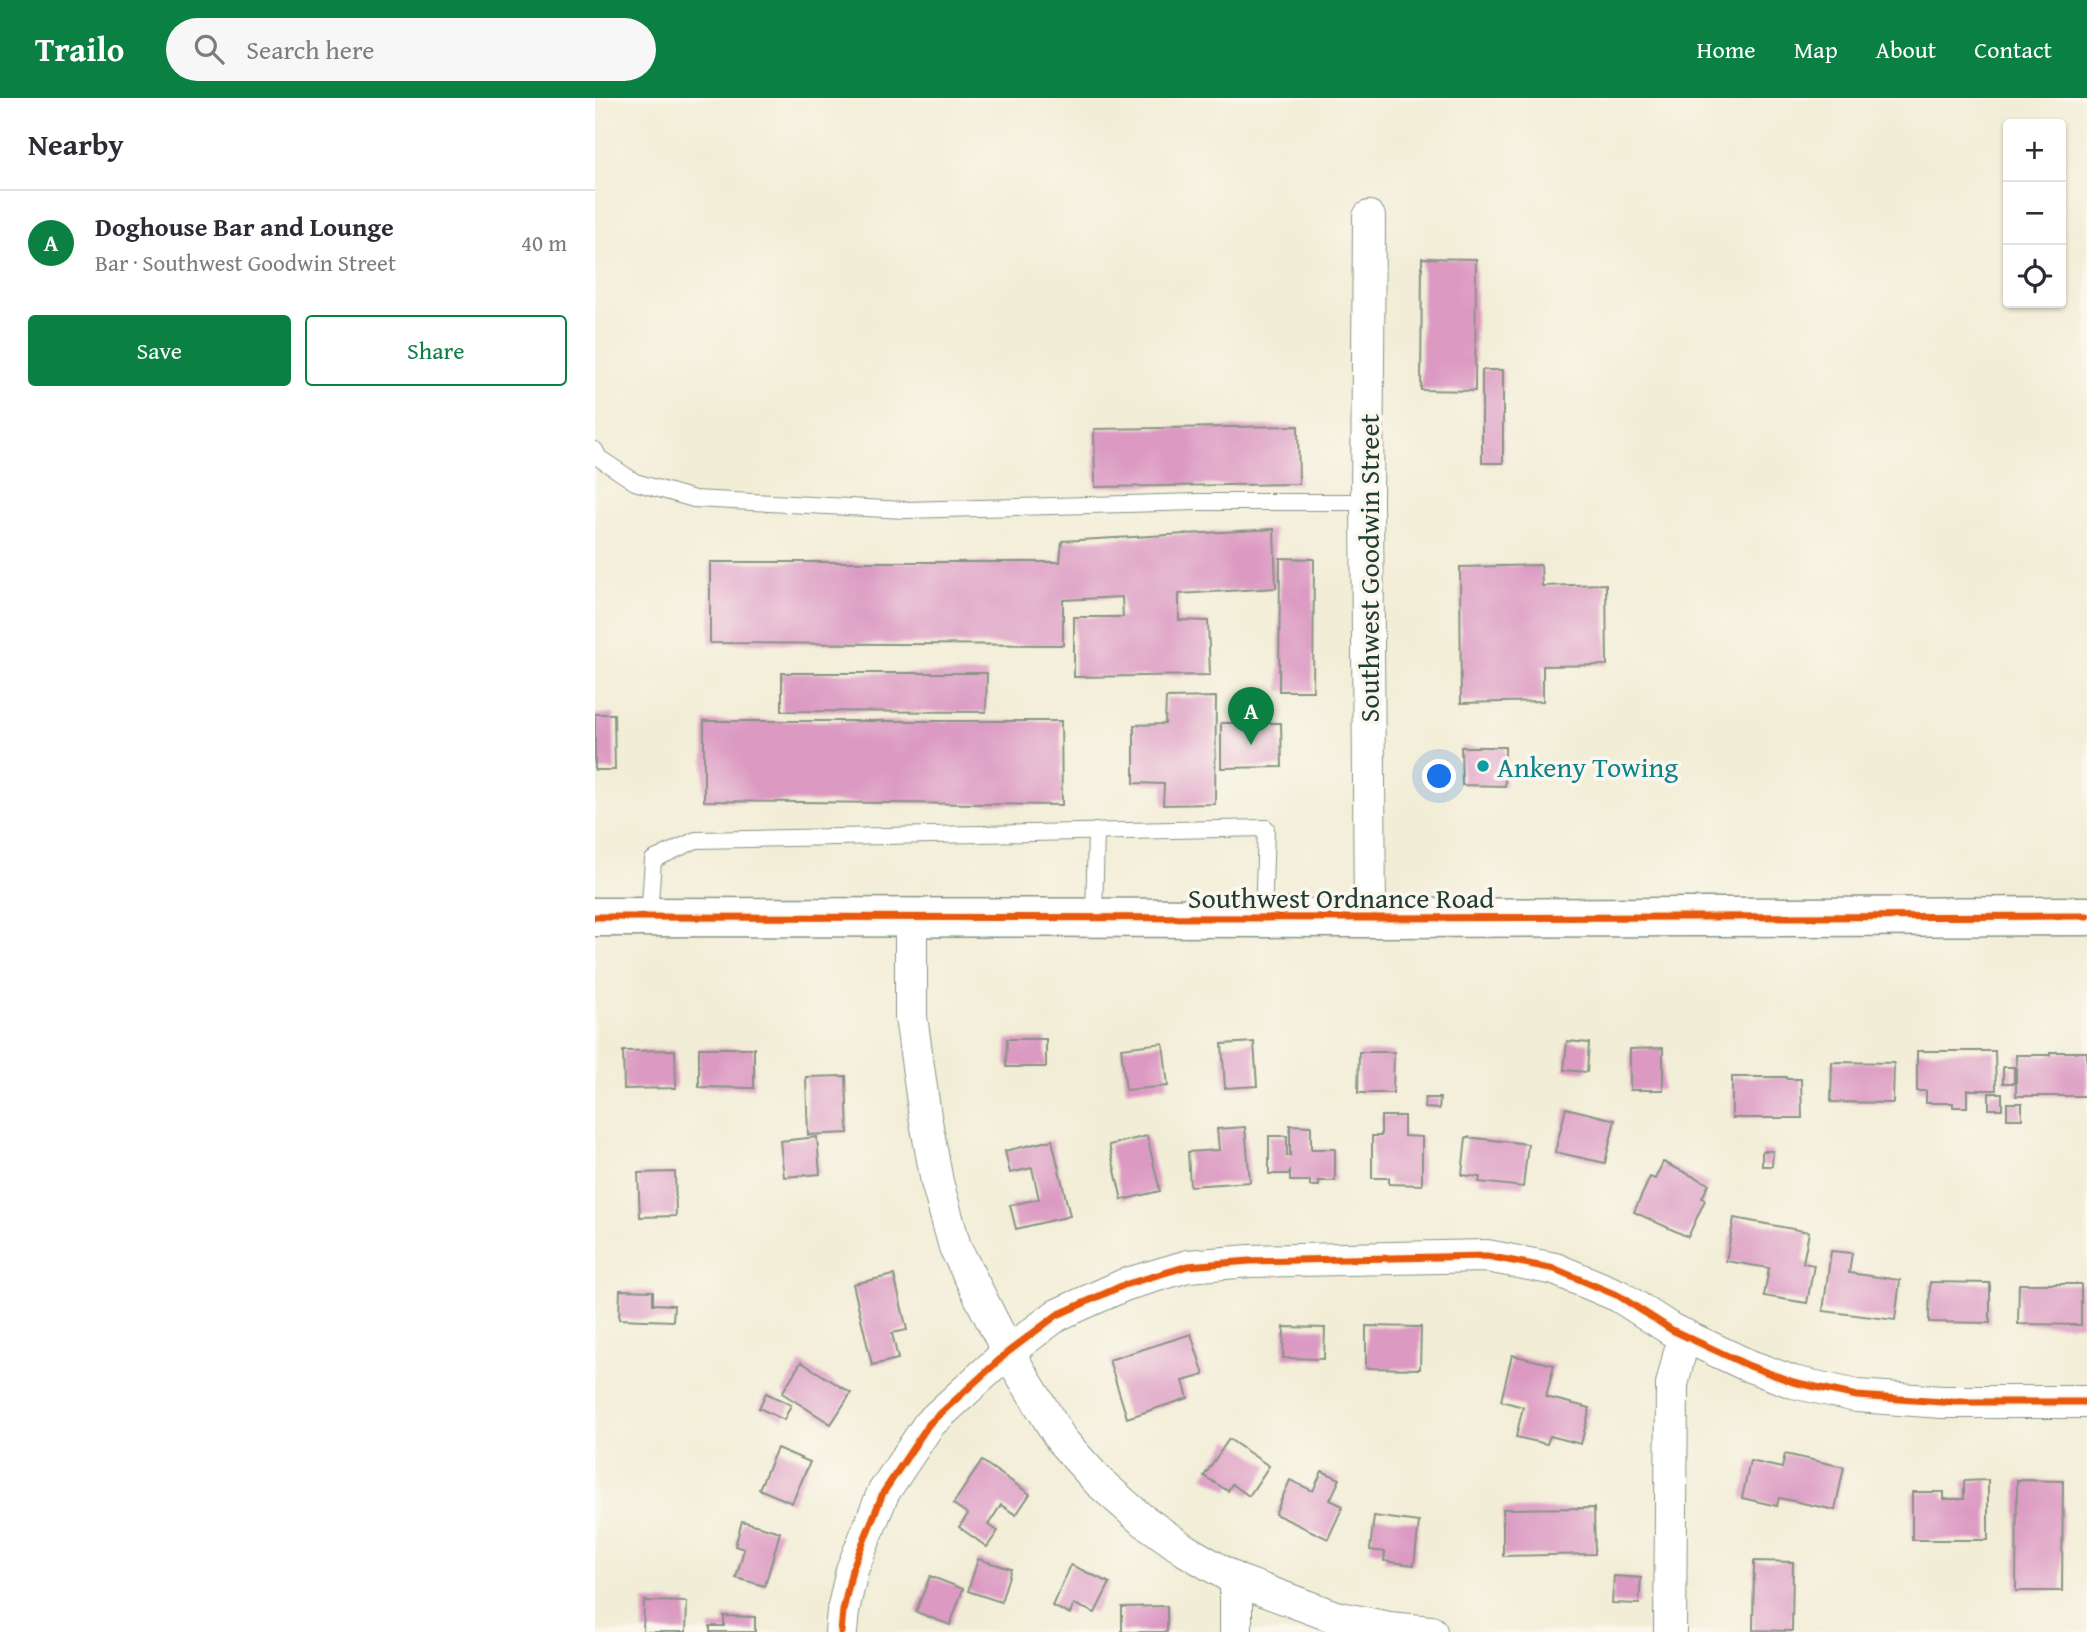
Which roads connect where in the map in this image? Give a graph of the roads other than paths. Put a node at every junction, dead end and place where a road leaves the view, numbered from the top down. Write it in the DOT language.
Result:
graph roads {
  1 [pos="1369,217"];
  2 [pos="595,450"];
  3 [pos="1367,502"];
  4 [pos="1096,831"];
  5 [pos="2087,916"];
  6 [pos="595,917"];
  7 [pos="649,917"];
  8 [pos="911,917"];
  9 [pos="1094,917"];
  10 [pos="1263,918"];
  11 [pos="1370,918"];
  12 [pos="1684,1335"];
  13 [pos="1008,1352"];
  14 [pos="2087,1402"];
  15 [pos="1236,1580"];
  16 [pos="841,1632"];
  17 [pos="1236,1632"];
  18 [pos="1431,1632"];
  19 [pos="1670,1632"];
  1 -- 3 [label="street, Southwest Goodwin Street"];
  2 -- 3 [label="lane"];
  3 -- 11 [label="street, Southwest Goodwin Street"];
  4 -- 7 [label="lane"];
  4 -- 9 [label="lane"];
  4 -- 10 [label="lane"];
  5 -- 11 [label="street, Southwest Ordnance Road"];
  6 -- 7 [label="street, Southwest Ordnance Road"];
  7 -- 8 [label="street, Southwest Ordnance Road"];
  8 -- 9 [label="street, Southwest Ordnance Road"];
  8 -- 13 [label="street"];
  9 -- 10 [label="street, Southwest Ordnance Road"];
  10 -- 11 [label="street, Southwest Ordnance Road"];
  12 -- 13 [label="street"];
  12 -- 14 [label="street"];
  12 -- 19 [label="street"];
  13 -- 15 [label="street"];
  13 -- 16 [label="street"];
  15 -- 17 [label="street"];
  15 -- 18 [label="street"];
}
